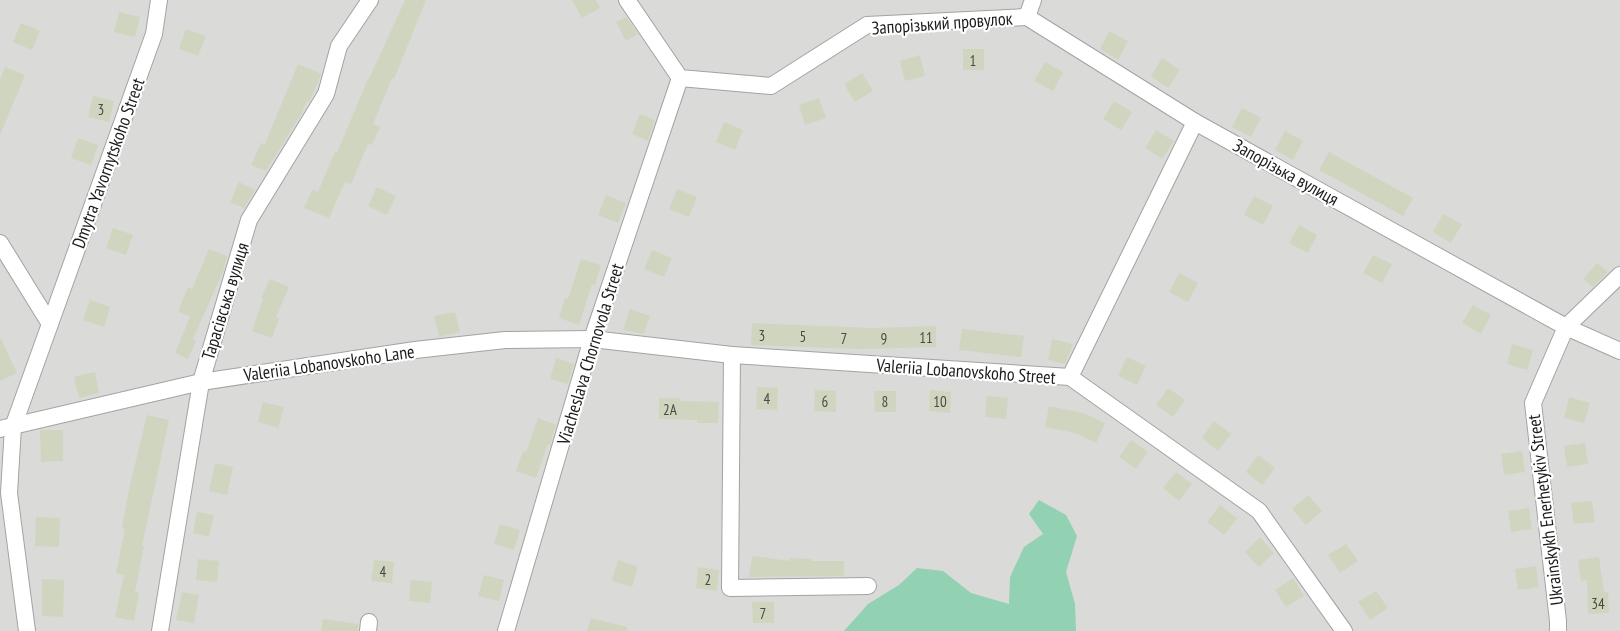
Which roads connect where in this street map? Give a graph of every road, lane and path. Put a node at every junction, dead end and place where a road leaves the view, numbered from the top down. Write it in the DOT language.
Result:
graph roads {
  1 [pos="159,0"];
  2 [pos="370,0"];
  3 [pos="627,0"];
  4 [pos="1033,0"];
  5 [pos="1027,17"];
  6 [pos="680,78"];
  7 [pos="1195,122"];
  8 [pos="0,243"];
  9 [pos="1620,275"];
  10 [pos="50,324"];
  11 [pos="1566,327"];
  12 [pos="592,339"];
  13 [pos="1620,351"];
  14 [pos="732,355"];
  15 [pos="1070,377"];
  16 [pos="201,382"];
  17 [pos="6,428"];
  18 [pos="868,586"];
  19 [pos="27,631"];
  20 [pos="159,631"];
  21 [pos="506,631"];
  22 [pos="1344,631"];
  23 [pos="1557,631"];
  1 -- 10 [label="street, Dmytra Yavornytskoho Street"];
  2 -- 16 [label="street, Тарасівська вулиця"];
  3 -- 6 [label="street"];
  4 -- 5 [label="street"];
  5 -- 6 [label="street, Запорізький провулок"];
  5 -- 7 [label="street, Запорізька вулиця"];
  6 -- 12 [label="street, Viacheslava Chornovola Street"];
  7 -- 11 [label="street, Запорізька вулиця"];
  7 -- 15 [label="street"];
  8 -- 10 [label="street"];
  9 -- 11 [label="street, Ukrainskykh Enerhetykiv Street"];
  10 -- 17 [label="street"];
  11 -- 13 [label="street, Запорізька вулиця"];
  11 -- 23 [label="street, Ukrainskykh Enerhetykiv Street"];
  12 -- 14 [label="street, Valeriia Lobanovskoho Street"];
  12 -- 16 [label="street, Valeriia Lobanovskoho Lane"];
  12 -- 21 [label="street, Viacheslava Chornovola Street"];
  14 -- 15 [label="street, Valeriia Lobanovskoho Street"];
  14 -- 18 [label="street"];
  15 -- 22 [label="street, Valeriia Lobanovskoho Street"];
  16 -- 17 [label="street, Valeriia Lobanovskoho Lane"];
  16 -- 20 [label="street, Тарасівська вулиця"];
  17 -- 19 [label="street"];
}
